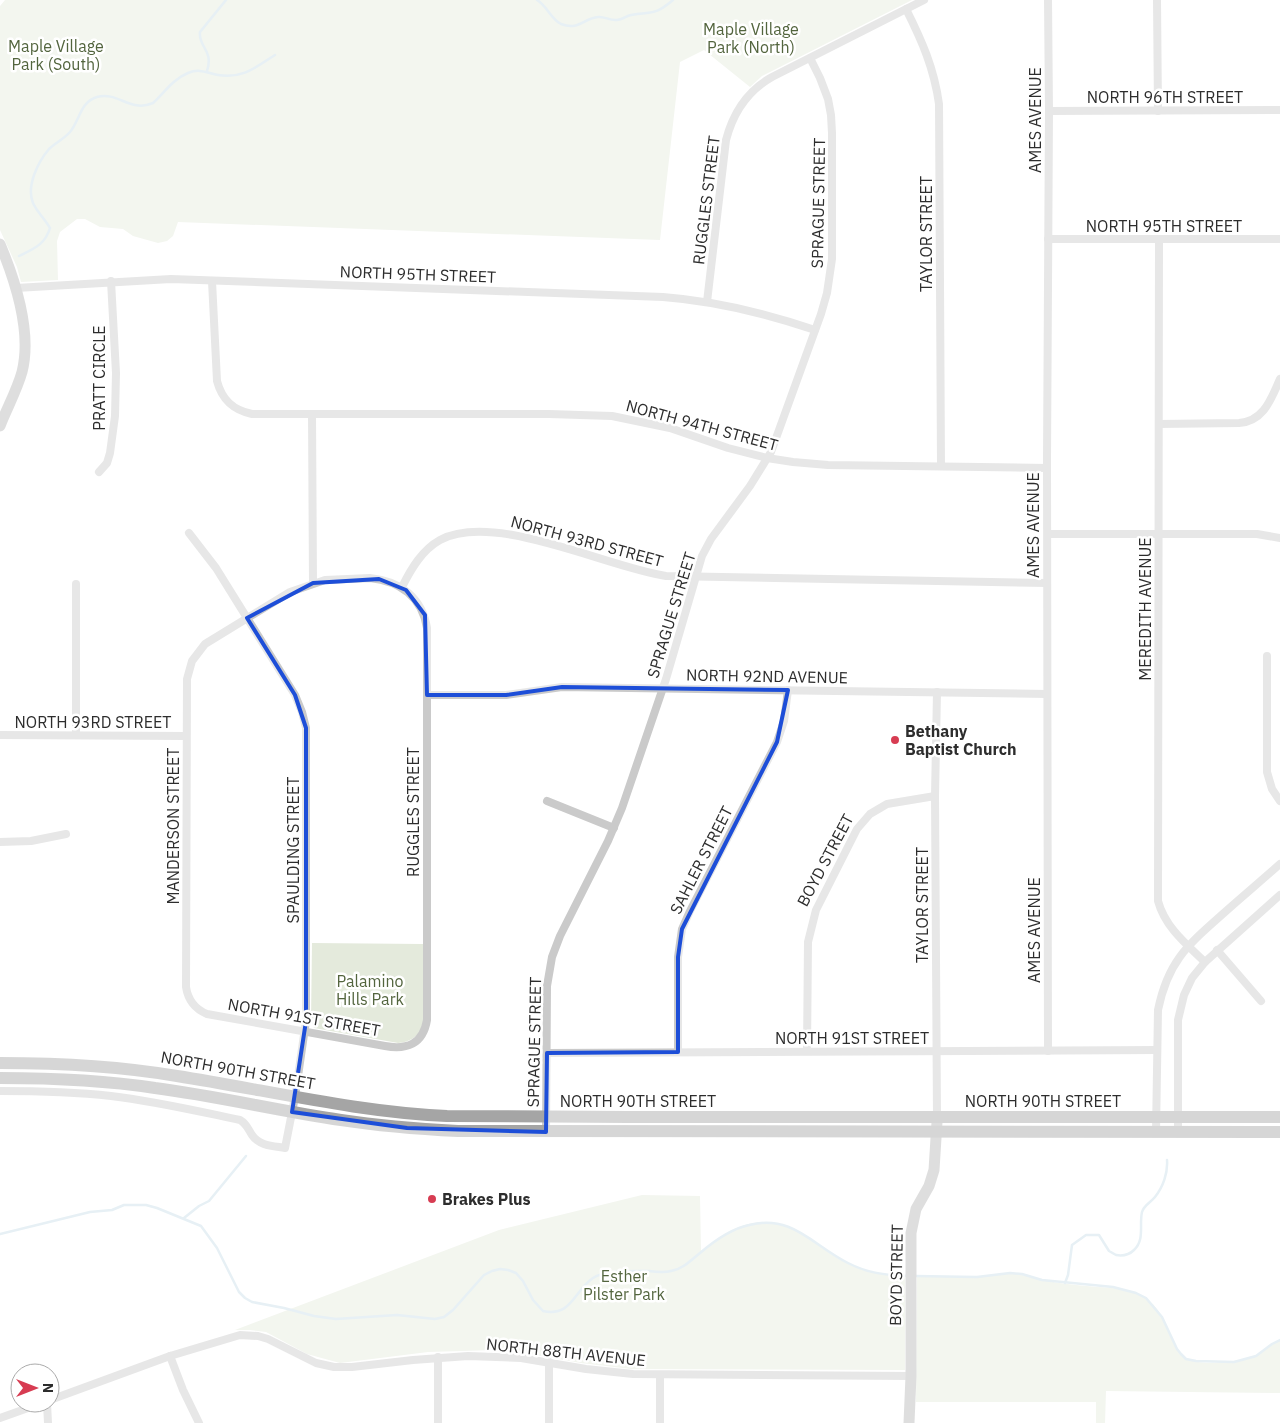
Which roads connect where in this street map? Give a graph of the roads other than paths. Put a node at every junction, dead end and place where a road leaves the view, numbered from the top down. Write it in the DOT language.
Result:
graph roads {
  1 [pos="924,0"];
  2 [pos="1048,0"];
  3 [pos="1158,0"];
  4 [pos="906,9"];
  5 [pos="810,58"];
  6 [pos="1280,110"];
  7 [pos="1050,111"];
  8 [pos="1158,111"];
  9 [pos="1048,239"];
  10 [pos="1159,239"];
  11 [pos="1280,239"];
  12 [pos="0,244"];
  13 [pos="212,280"];
  14 [pos="111,281"];
  15 [pos="16,288"];
  16 [pos="707,302"];
  17 [pos="815,330"];
  18 [pos="1280,379"];
  19 [pos="312,414"];
  20 [pos="1159,424"];
  21 [pos="0,426"];
  22 [pos="767,458"];
  23 [pos="941,466"];
  24 [pos="1047,468"];
  25 [pos="99,472"];
  26 [pos="189,533"];
  27 [pos="1048,534"];
  28 [pos="1159,534"];
  29 [pos="1280,538"];
  30 [pos="695,578"];
  31 [pos="313,583"];
  32 [pos="1047,583"];
  33 [pos="76,584"];
  34 [pos="402,587"];
  35 [pos="247,618"];
  36 [pos="1268,656"];
  37 [pos="663,688"];
  38 [pos="788,690"];
  39 [pos="937,692"];
  40 [pos="1047,694"];
  41 [pos="427,695"];
  42 [pos="0,735"];
  43 [pos="76,735"];
  44 [pos="186,736"];
  45 [pos="935,796"];
  46 [pos="547,801"];
  47 [pos="1280,801"];
  48 [pos="614,828"];
  49 [pos="66,834"];
  50 [pos="0,842"];
  51 [pos="1280,864"];
  52 [pos="1280,895"];
  53 [pos="1188,945"];
  54 [pos="1217,950"];
  55 [pos="1205,962"];
  56 [pos="190,1001"];
  57 [pos="1261,1001"];
  58 [pos="305,1032"];
  59 [pos="416,1042"];
  60 [pos="1156,1050"];
  61 [pos="807,1051"];
  62 [pos="1048,1051"];
  63 [pos="547,1052"];
  64 [pos="678,1052"];
  65 [pos="936,1052"];
  66 [pos="0,1063"];
  67 [pos="0,1078"];
  68 [pos="0,1091"];
  69 [pos="295,1097"];
  70 [pos="292,1112"];
  71 [pos="547,1117"];
  72 [pos="937,1117"];
  73 [pos="1156,1117"];
  74 [pos="1178,1117"];
  75 [pos="1280,1117"];
  76 [pos="546,1132"];
  77 [pos="936,1132"];
  78 [pos="1156,1132"];
  79 [pos="1178,1132"];
  80 [pos="1280,1132"];
  81 [pos="170,1356"];
  82 [pos="438,1357"];
  83 [pos="549,1362"];
  84 [pos="660,1375"];
  85 [pos="911,1376"];
  86 [pos="60,1396"];
  87 [pos="14,1413"];
  88 [pos="0,1418"];
  89 [pos="199,1423"];
  90 [pos="438,1423"];
  91 [pos="549,1423"];
  92 [pos="660,1423"];
  93 [pos="909,1423"];
  1 -- 4 [label="street, RUGGLES STREET"];
  2 -- 7 [label="street, AMES AVENUE"];
  3 -- 8 [label="street"];
  4 -- 5 [label="street, RUGGLES STREET"];
  4 -- 23 [label="street, TAYLOR STREET"];
  5 -- 16 [label="street, RUGGLES STREET"];
  5 -- 17 [label="street, SPRAGUE STREET"];
  6 -- 8 [label="street, NORTH 96TH STREET"];
  7 -- 8 [label="street, NORTH 96TH STREET"];
  7 -- 9 [label="street, AMES AVENUE"];
  9 -- 10 [label="street, NORTH 95TH STREET"];
  9 -- 24 [label="street, AMES AVENUE"];
  10 -- 11 [label="street, NORTH 95TH STREET"];
  10 -- 20 [label="street, MEREDITH AVENUE"];
  12 -- 15 [label="street"];
  13 -- 14 [label="street, NORTH 95TH STREET"];
  13 -- 16 [label="street, NORTH 95TH STREET"];
  13 -- 19 [label="street, NORTH 94TH STREET"];
  14 -- 15 [label="street, NORTH 95TH STREET"];
  14 -- 25 [label="street, PRATT CIRCLE"];
  15 -- 21 [label="street"];
  16 -- 17 [label="street, NORTH 95TH STREET"];
  17 -- 22 [label="street, SPRAGUE STREET"];
  18 -- 20 [label="street"];
  19 -- 22 [label="street, NORTH 94TH STREET"];
  19 -- 31 [label="street"];
  20 -- 28 [label="street, MEREDITH AVENUE"];
  22 -- 23 [label="street, NORTH 94TH STREET"];
  22 -- 30 [label="street, SPRAGUE STREET"];
  23 -- 24 [label="street, NORTH 94TH STREET"];
  24 -- 27 [label="street, AMES AVENUE"];
  26 -- 35 [label="street, SPAULDING STREET"];
  27 -- 28 [label="street"];
  27 -- 32 [label="street, AMES AVENUE"];
  28 -- 29 [label="street"];
  28 -- 53 [label="street, MEREDITH AVENUE"];
  30 -- 32 [label="street, NORTH 93RD STREET"];
  30 -- 34 [label="street, NORTH 93RD STREET"];
  30 -- 37 [label="street, SPRAGUE STREET"];
  31 -- 34 [label="street"];
  31 -- 35 [label="street"];
  32 -- 40 [label="street, AMES AVENUE"];
  33 -- 43 [label="street"];
  34 -- 41 [label="street, RUGGLES STREET"];
  35 -- 44 [label="street, MANDERSON STREET"];
  35 -- 58 [label="street, SPAULDING STREET"];
  36 -- 47 [label="street"];
  37 -- 38 [label="street, NORTH 92ND AVENUE"];
  37 -- 41 [label="street, NORTH 92ND AVENUE"];
  37 -- 48 [label="street, SPRAGUE STREET"];
  38 -- 39 [label="street, NORTH 92ND AVENUE"];
  38 -- 64 [label="street, SAHLER STREET"];
  39 -- 40 [label="street, NORTH 92ND AVENUE"];
  39 -- 45 [label="street, TAYLOR STREET"];
  40 -- 62 [label="street, AMES AVENUE"];
  41 -- 59 [label="street, RUGGLES STREET"];
  42 -- 43 [label="street, NORTH 93RD STREET"];
  43 -- 44 [label="street, NORTH 93RD STREET"];
  44 -- 56 [label="street, MANDERSON STREET"];
  45 -- 61 [label="street, BOYD STREET"];
  45 -- 65 [label="street, TAYLOR STREET"];
  46 -- 48 [label="street"];
  48 -- 63 [label="street, SPRAGUE STREET"];
  49 -- 50 [label="street"];
  51 -- 53 [label="street"];
  52 -- 54 [label="street"];
  53 -- 55 [label="street, MEREDITH AVENUE"];
  53 -- 60 [label="street"];
  54 -- 55 [label="street"];
  54 -- 57 [label="street"];
  55 -- 74 [label="street"];
  56 -- 58 [label="street, NORTH 91ST STREET"];
  58 -- 59 [label="street, NORTH 91ST STREET"];
  58 -- 69 [label="street, SPAULDING STREET"];
  60 -- 62 [label="street, NORTH 91ST STREET"];
  60 -- 73 [label="street"];
  61 -- 64 [label="street, NORTH 91ST STREET"];
  61 -- 65 [label="street, NORTH 91ST STREET"];
  62 -- 65 [label="street, NORTH 91ST STREET"];
  63 -- 64 [label="street, NORTH 91ST STREET"];
  63 -- 71 [label="street, SPRAGUE STREET"];
  65 -- 72 [label="street, TAYLOR STREET"];
  66 -- 69 [label="main road, NORTH 90TH STREET"];
  67 -- 70 [label="main road, NORTH 90TH STREET"];
  68 -- 70 [label="street, SPAULDING STREET"];
  69 -- 70 [label="street, SPAULDING STREET"];
  69 -- 71 [label="main road, NORTH 90TH STREET"];
  70 -- 76 [label="main road, NORTH 90TH STREET"];
  71 -- 72 [label="main road, NORTH 90TH STREET"];
  71 -- 76 [label="street, SPRAGUE STREET"];
  72 -- 73 [label="main road, NORTH 90TH STREET"];
  72 -- 77 [label="street, BOYD STREET"];
  73 -- 74 [label="main road, NORTH 90TH STREET"];
  73 -- 78 [label="street"];
  74 -- 75 [label="main road, NORTH 90TH STREET"];
  74 -- 79 [label="street"];
  76 -- 77 [label="main road, NORTH 90TH STREET"];
  77 -- 78 [label="main road, NORTH 90TH STREET"];
  77 -- 85 [label="street, BOYD STREET"];
  78 -- 79 [label="main road, NORTH 90TH STREET"];
  79 -- 80 [label="main road, NORTH 90TH STREET"];
  81 -- 82 [label="street, NORTH 88TH AVENUE"];
  81 -- 86 [label="street, NORTH 88TH AVENUE"];
  81 -- 89 [label="street"];
  82 -- 83 [label="street, NORTH 88TH AVENUE"];
  82 -- 90 [label="street"];
  83 -- 84 [label="street, NORTH 88TH AVENUE"];
  83 -- 91 [label="street"];
  84 -- 85 [label="street, NORTH 88TH AVENUE"];
  84 -- 92 [label="street"];
  85 -- 93 [label="street, BOYD STREET"];
  87 -- 88 [label="street"];
}
